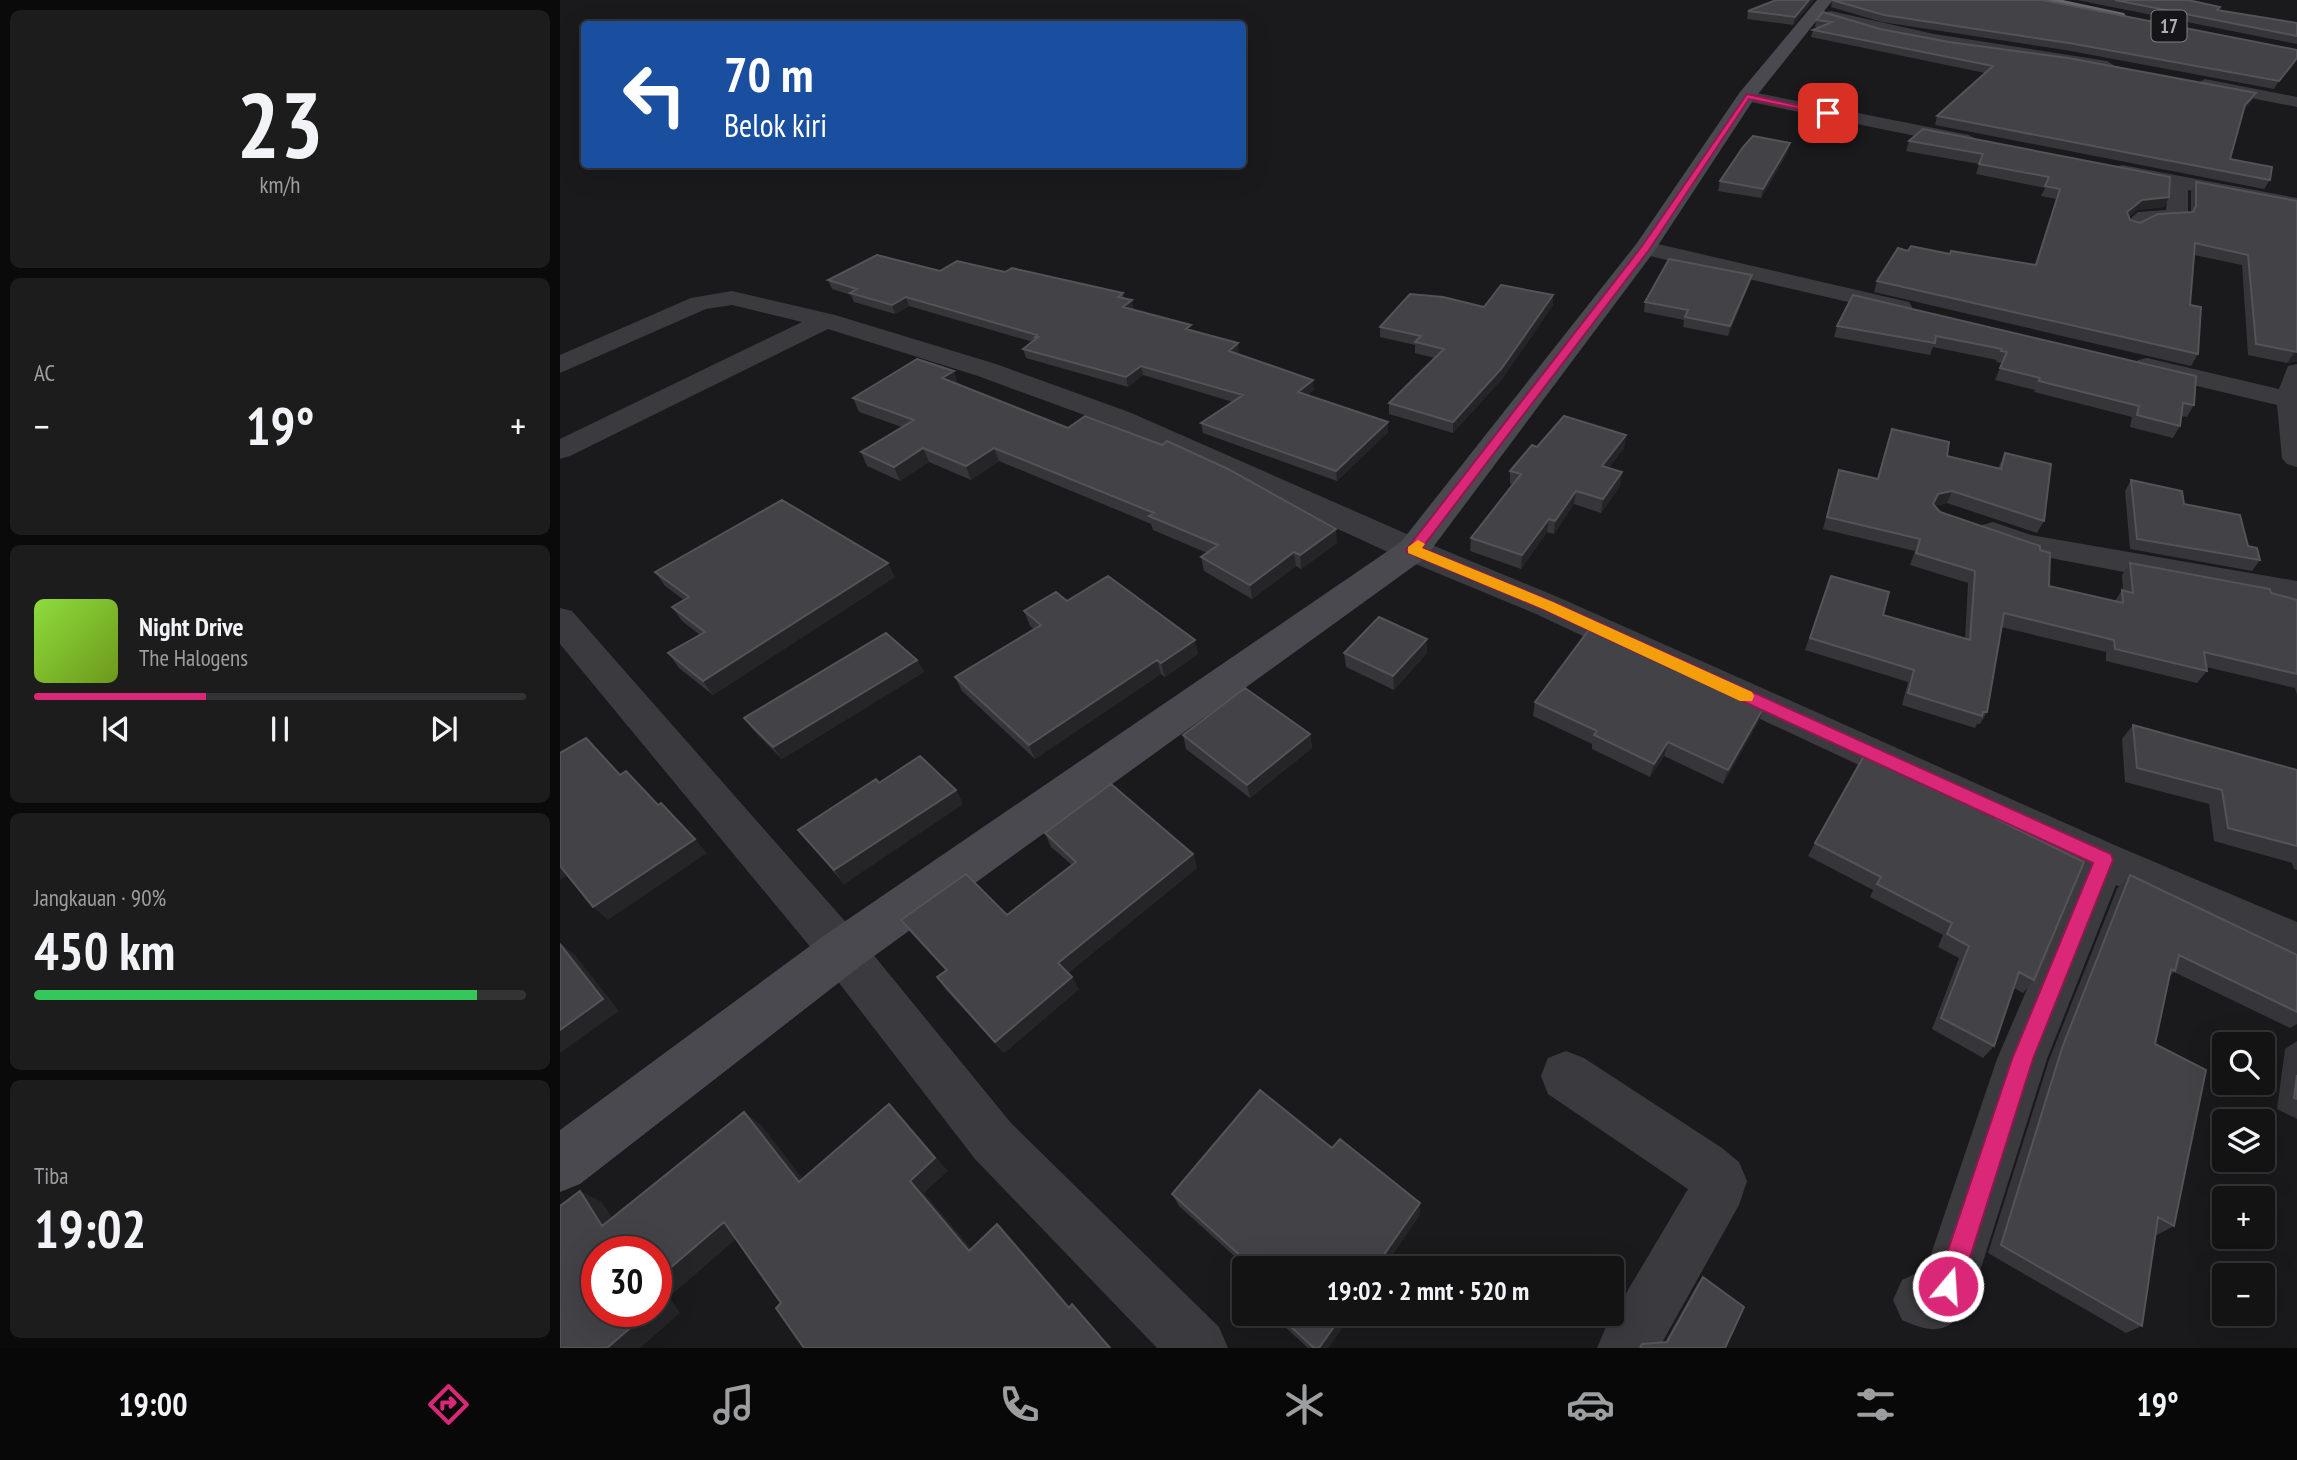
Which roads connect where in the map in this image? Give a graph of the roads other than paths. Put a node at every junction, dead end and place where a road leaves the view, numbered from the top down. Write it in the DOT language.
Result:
graph roads {
  1 [pos="2042,0"];
  2 [pos="1821,5"];
  3 [pos="2136,19"];
  4 [pos="2119,68"];
  5 [pos="2185,80"];
  6 [pos="1747,96"];
  7 [pos="2297,102"];
  8 [pos="1990,145"];
  9 [pos="2098,166"];
  10 [pos="2178,182"];
  11 [pos="2297,204"];
  12 [pos="2135,225"];
  13 [pos="1646,248"];
  14 [pos="1926,313"];
  15 [pos="826,320"];
  16 [pos="2128,361"];
  17 [pos="560,365"];
  18 [pos="2297,372"];
  19 [pos="2293,401"];
  20 [pos="560,450"];
  21 [pos="2297,458"];
  22 [pos="1968,523"];
  23 [pos="1413,550"];
  24 [pos="2297,593"];
  25 [pos="560,620"];
  26 [pos="2104,860"];
  27 [pos="2297,944"];
  28 [pos="842,951"];
  29 [pos="1566,1076"];
  30 [pos="560,1164"];
  31 [pos="1922,1300"];
  32 [pos="1198,1348"];
  33 [pos="1627,1348"];
  1 -- 3 [label="highway, 17"];
  2 -- 4 [label="street"];
  2 -- 6 [label="street"];
  5 -- 7 [label="street"];
  6 -- 8 [label="street"];
  6 -- 13 [label="street"];
  9 -- 10 [label="street"];
  10 -- 11 [label="street"];
  10 -- 12 [label="street"];
  13 -- 14 [label="street"];
  13 -- 23 [label="street"];
  15 -- 17 [label="street"];
  15 -- 20 [label="street"];
  15 -- 23 [label="street"];
  16 -- 19 [label="street"];
  18 -- 19 [label="street"];
  19 -- 21 [label="street"];
  22 -- 24 [label="street"];
  23 -- 26 [label="street"];
  23 -- 28 [label="street"];
  25 -- 28 [label="street"];
  26 -- 27 [label="street"];
  26 -- 31 [label="street"];
  28 -- 30 [label="street"];
  28 -- 32 [label="street"];
  29 -- 33 [label="street"];
}
